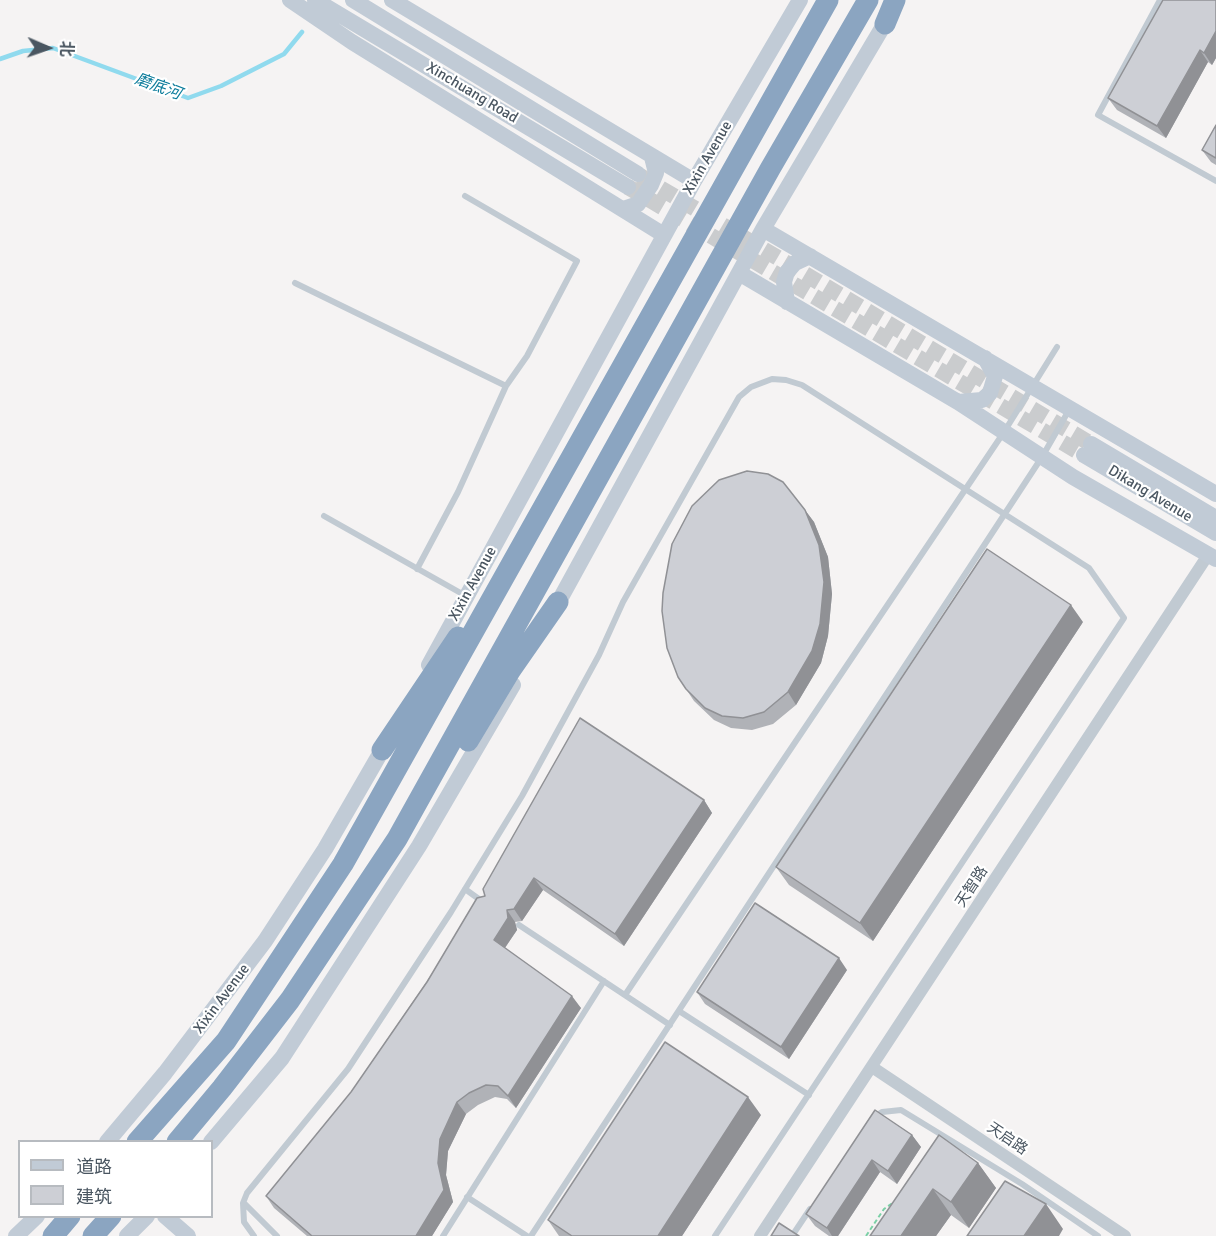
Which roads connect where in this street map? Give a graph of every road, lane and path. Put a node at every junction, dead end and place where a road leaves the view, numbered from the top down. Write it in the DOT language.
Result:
graph roads {
  1 [pos="290,0"];
  2 [pos="315,0"];
  3 [pos="353,0"];
  4 [pos="392,0"];
  5 [pos="800,0"];
  6 [pos="828,0"];
  7 [pos="868,0"];
  8 [pos="897,0"];
  9 [pos="1160,0"];
  10 [pos="885,24"];
  11 [pos="652,157"];
  12 [pos="694,181"];
  13 [pos="1216,182"];
  14 [pos="465,196"];
  15 [pos="623,209"];
  16 [pos="764,229"];
  17 [pos="664,235"];
  18 [pos="810,256"];
  19 [pos="739,273"];
  20 [pos="295,283"];
  21 [pos="787,302"];
  22 [pos="1057,347"];
  23 [pos="985,358"];
  24 [pos="506,386"];
  25 [pos="1033,386"];
  26 [pos="958,402"];
  27 [pos="1070,407"];
  28 [pos="1004,432"];
  29 [pos="1042,457"];
  30 [pos="966,490"];
  31 [pos="1216,494"];
  32 [pos="548,502"];
  33 [pos="1004,514"];
  34 [pos="324,516"];
  35 [pos="1216,518"];
  36 [pos="1216,533"];
  37 [pos="1212,557"];
  38 [pos="417,568"];
  39 [pos="466,597"];
  40 [pos="558,602"];
  41 [pos="382,750"];
  42 [pos="398,839"];
  43 [pos="465,889"];
  44 [pos="489,906"];
  45 [pos="519,926"];
  46 [pos="604,981"];
  47 [pos="625,995"];
  48 [pos="679,1011"];
  49 [pos="670,1025"];
  50 [pos="872,1067"];
  51 [pos="809,1095"];
  52 [pos="867,1125"];
  53 [pos="109,1140"];
  54 [pos="139,1140"];
  55 [pos="179,1140"];
  56 [pos="213,1140"];
  57 [pos="467,1197"];
  58 [pos="818,1197"];
  59 [pos="902,1201"];
  60 [pos="243,1203"];
  61 [pos="35,1218"];
  62 [pos="68,1218"];
  63 [pos="109,1218"];
  64 [pos="145,1218"];
  65 [pos="167,1218"];
  66 [pos="16,1236"];
  67 [pos="53,1236"];
  68 [pos="93,1236"];
  69 [pos="128,1236"];
  70 [pos="188,1236"];
  71 [pos="254,1236"];
  72 [pos="277,1236"];
  73 [pos="443,1236"];
  74 [pos="529,1236"];
  75 [pos="715,1236"];
  76 [pos="760,1236"];
  77 [pos="792,1236"];
  78 [pos="866,1236"];
  79 [pos="1098,1236"];
  80 [pos="1125,1236"];
  1 -- 15 [label="main road"];
  2 -- 3 [label="main road, Xinchuang Road"];
  4 -- 11 [label="main road"];
  5 -- 12 [label="main road, Xixin Avenue"];
  6 -- 32 [label="highway, Xixin Avenue"];
  7 -- 42 [label="highway"];
  8 -- 10 [label="highway"];
  9 -- 13 [label="lane"];
  10 -- 16 [label="main road"];
  11 -- 12 [label="main road"];
  11 -- 15 [label="main road"];
  12 -- 17 [label="main road, Xixin Avenue"];
  14 -- 24 [label="lane"];
  15 -- 17 [label="main road"];
  16 -- 18 [label="main road"];
  16 -- 19 [label="main road"];
  17 -- 39 [label="main road, Xixin Avenue"];
  18 -- 21 [label="main road"];
  18 -- 23 [label="main road"];
  19 -- 21 [label="main road"];
  19 -- 40 [label="main road"];
  20 -- 24 [label="lane"];
  21 -- 26 [label="main road"];
  22 -- 25 [label="lane"];
  23 -- 25 [label="main road"];
  23 -- 26 [label="main road"];
  24 -- 38 [label="lane"];
  25 -- 27 [label="main road"];
  25 -- 28 [label="lane"];
  26 -- 28 [label="main road"];
  27 -- 29 [label="lane"];
  27 -- 31 [label="main road"];
  28 -- 29 [label="main road"];
  28 -- 30 [label="lane"];
  29 -- 33 [label="lane"];
  29 -- 37 [label="main road"];
  30 -- 33 [label="lane"];
  30 -- 43 [label="lane"];
  30 -- 47 [label="lane"];
  32 -- 41 [label="highway"];
  32 -- 54 [label="highway, Xixin Avenue"];
  33 -- 48 [label="lane"];
  33 -- 51 [label="lane"];
  34 -- 38 [label="lane"];
  35 -- 36 [label="main road, Dikang Avenue"];
  37 -- 50 [label="street, 天智路"];
  38 -- 39 [label="lane"];
  39 -- 41 [label="main road, Xixin Avenue"];
  40 -- 42 [label="highway"];
  40 -- 56 [label="main road"];
  41 -- 53 [label="main road, Xixin Avenue"];
  42 -- 55 [label="highway"];
  43 -- 44 [label="lane"];
  43 -- 60 [label="lane"];
  45 -- 46 [label="lane"];
  46 -- 47 [label="lane"];
  46 -- 57 [label="lane"];
  47 -- 49 [label="lane"];
  48 -- 49 [label="lane"];
  48 -- 51 [label="lane"];
  49 -- 74 [label="lane"];
  50 -- 76 [label="street, 天智路"];
  50 -- 80 [label="street, 天启路"];
  51 -- 75 [label="lane"];
  52 -- 79 [label="lane"];
  57 -- 73 [label="lane"];
  57 -- 74 [label="lane"];
  58 -- 77 [label="lane"];
  59 -- 78 [label="path"];
  60 -- 71 [label="lane"];
  60 -- 72 [label="lane"];
  61 -- 66 [label="main road"];
  62 -- 67 [label="highway"];
  63 -- 68 [label="highway"];
  64 -- 69 [label="main road"];
  65 -- 70 [label="main road"];
}
